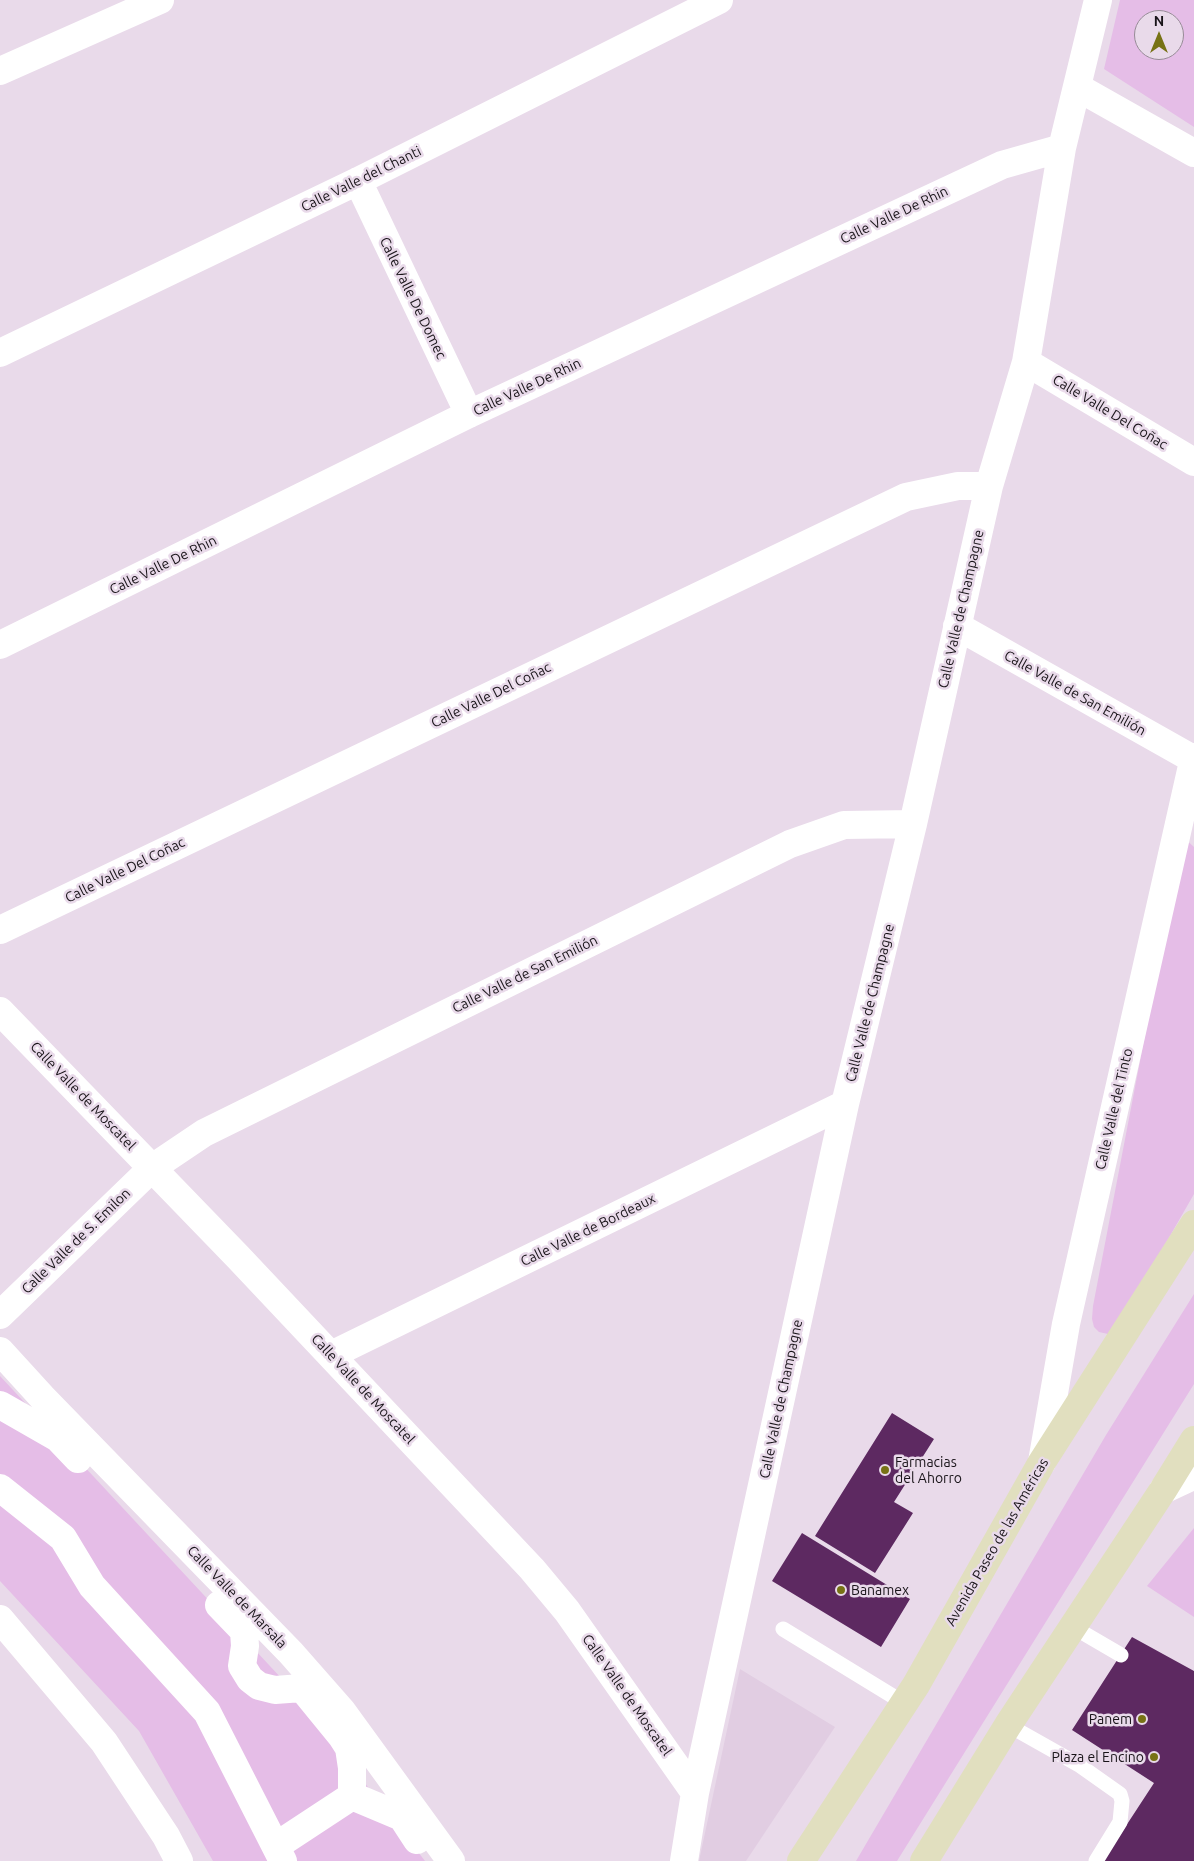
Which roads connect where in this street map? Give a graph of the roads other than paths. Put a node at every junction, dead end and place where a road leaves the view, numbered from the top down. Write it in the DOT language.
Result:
graph roads {
  1 [pos="160,0"];
  2 [pos="719,0"];
  3 [pos="1098,0"];
  4 [pos="686,6"];
  5 [pos="0,71"];
  6 [pos="1077,87"];
  7 [pos="1062,148"];
  8 [pos="1194,153"];
  9 [pos="358,181"];
  10 [pos="0,353"];
  11 [pos="1026,362"];
  12 [pos="469,414"];
  13 [pos="1194,462"];
  14 [pos="989,486"];
  15 [pos="957,626"];
  16 [pos="0,645"];
  17 [pos="1194,758"];
  18 [pos="914,824"];
  19 [pos="0,930"];
  20 [pos="0,1011"];
  21 [pos="845,1104"];
  22 [pos="152,1168"];
  23 [pos="1194,1224"];
  24 [pos="0,1315"];
  25 [pos="0,1351"];
  26 [pos="331,1355"];
  27 [pos="0,1405"];
  28 [pos="1194,1440"];
  29 [pos="1042,1462"];
  30 [pos="1194,1474"];
  31 [pos="0,1488"];
  32 [pos="1163,1490"];
  33 [pos="0,1619"];
  34 [pos="1073,1627"];
  35 [pos="783,1629"];
  36 [pos="1121,1655"];
  37 [pos="904,1703"];
  38 [pos="1008,1725"];
  39 [pos="695,1793"];
  40 [pos="352,1796"];
  41 [pos="280,1854"];
  42 [pos="811,1854"];
  43 [pos="179,1861"];
  44 [pos="430,1861"];
  45 [pos="451,1861"];
  46 [pos="684,1861"];
  47 [pos="924,1861"];
  48 [pos="1096,1861"];
  1 -- 5 [label="street"];
  2 -- 4 [label="street, Calle Valle del Chanti"];
  3 -- 6 [label="street"];
  4 -- 9 [label="street, Calle Valle del Chanti"];
  6 -- 7 [label="street"];
  6 -- 8 [label="street"];
  7 -- 11 [label="street, Calle Valle de Champagne"];
  7 -- 12 [label="street, Calle Valle De Rhin"];
  9 -- 10 [label="street, Calle Valle del Chanti"];
  9 -- 12 [label="street, Calle Valle De Domec"];
  11 -- 13 [label="street, Calle Valle Del Coñac"];
  11 -- 14 [label="street, Calle Valle de Champagne"];
  12 -- 16 [label="street, Calle Valle De Rhin"];
  14 -- 15 [label="street, Calle Valle de Champagne"];
  14 -- 19 [label="street, Calle Valle Del Coñac"];
  15 -- 17 [label="street, Calle Valle de San Emilión"];
  15 -- 18 [label="street, Calle Valle de Champagne"];
  17 -- 29 [label="street, Calle Valle del Tinto"];
  18 -- 21 [label="street, Calle Valle de Champagne"];
  18 -- 22 [label="street, Calle Valle de San Emilión"];
  20 -- 22 [label="street, Calle Valle de Moscatel"];
  21 -- 26 [label="street, Calle Valle de Bordeaux"];
  21 -- 39 [label="street, Calle Valle de Champagne"];
  22 -- 24 [label="street, Calle Valle de S. Emilon"];
  22 -- 26 [label="street, Calle Valle de Moscatel"];
  23 -- 29 [label="main road, Avenida Paseo de las Américas"];
  25 -- 45 [label="street, Calle Valle de Marsala"];
  26 -- 39 [label="street, Calle Valle de Moscatel"];
  27 -- 40 [label="street"];
  28 -- 32 [label="main road"];
  29 -- 37 [label="main road, Avenida Paseo de las Américas"];
  30 -- 32 [label="street"];
  31 -- 41 [label="street"];
  32 -- 34 [label="main road"];
  33 -- 43 [label="street"];
  34 -- 36 [label="lane"];
  34 -- 38 [label="main road"];
  35 -- 37 [label="lane"];
  37 -- 42 [label="main road, Avenida Paseo de las Américas"];
  38 -- 47 [label="main road"];
  38 -- 48 [label="lane"];
  39 -- 46 [label="street, Calle Valle de Champagne"];
  40 -- 41 [label="street"];
  40 -- 44 [label="street"];
}
